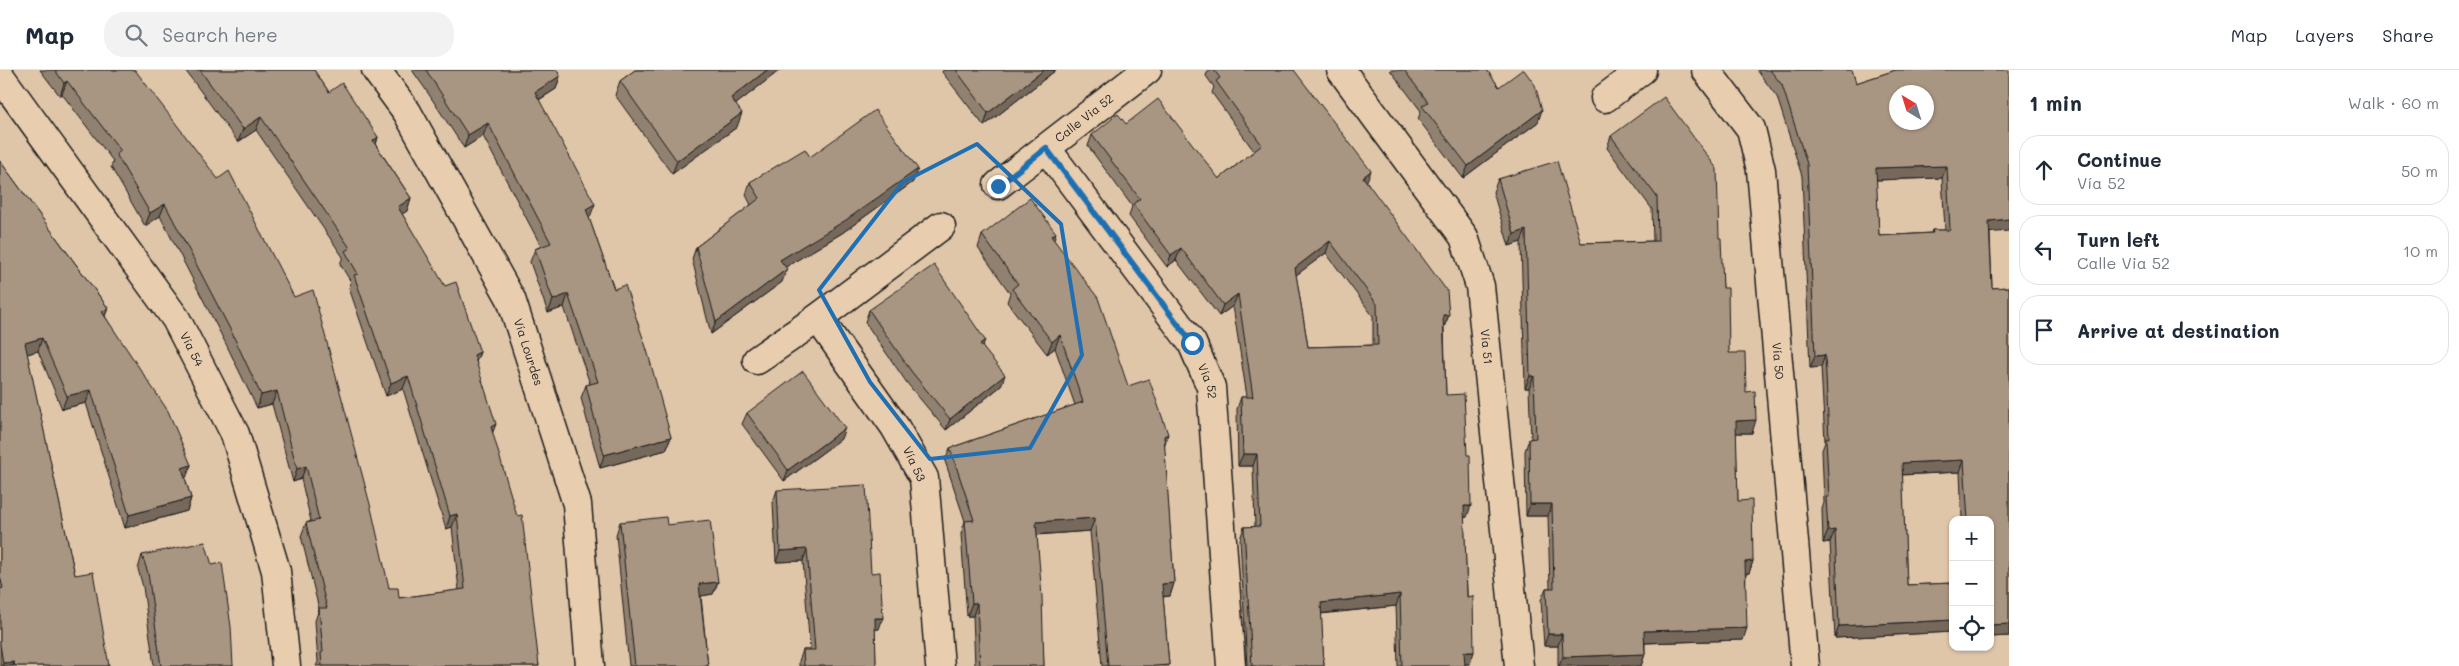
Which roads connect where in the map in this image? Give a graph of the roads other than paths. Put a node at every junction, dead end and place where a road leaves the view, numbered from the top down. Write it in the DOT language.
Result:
graph roads {
  1 [pos="376,70"];
  2 [pos="1147,70"];
  3 [pos="1341,70"];
  4 [pos="1642,70"];
  5 [pos="1706,70"];
  6 [pos="0,76"];
  7 [pos="1605,98"];
  8 [pos="1046,148"];
  9 [pos="998,186"];
  10 [pos="940,226"];
  11 [pos="818,318"];
  12 [pos="757,360"];
  13 [pos="286,666"];
  14 [pos="590,666"];
  15 [pos="940,666"];
  16 [pos="1231,666"];
  17 [pos="1519,666"];
  18 [pos="1805,666"];
  1 -- 14 [label="street, Vía Lourdes"];
  2 -- 8 [label="street, Calle Via 52"];
  3 -- 17 [label="street, Vía 51"];
  4 -- 7 [label="street"];
  5 -- 18 [label="street, Vía 50"];
  6 -- 13 [label="street, Vía 54"];
  8 -- 9 [label="street, Calle Via 52"];
  8 -- 16 [label="street, Vía 52"];
  10 -- 11 [label="street"];
  11 -- 12 [label="street"];
  11 -- 15 [label="street, Vía 53"];
}
